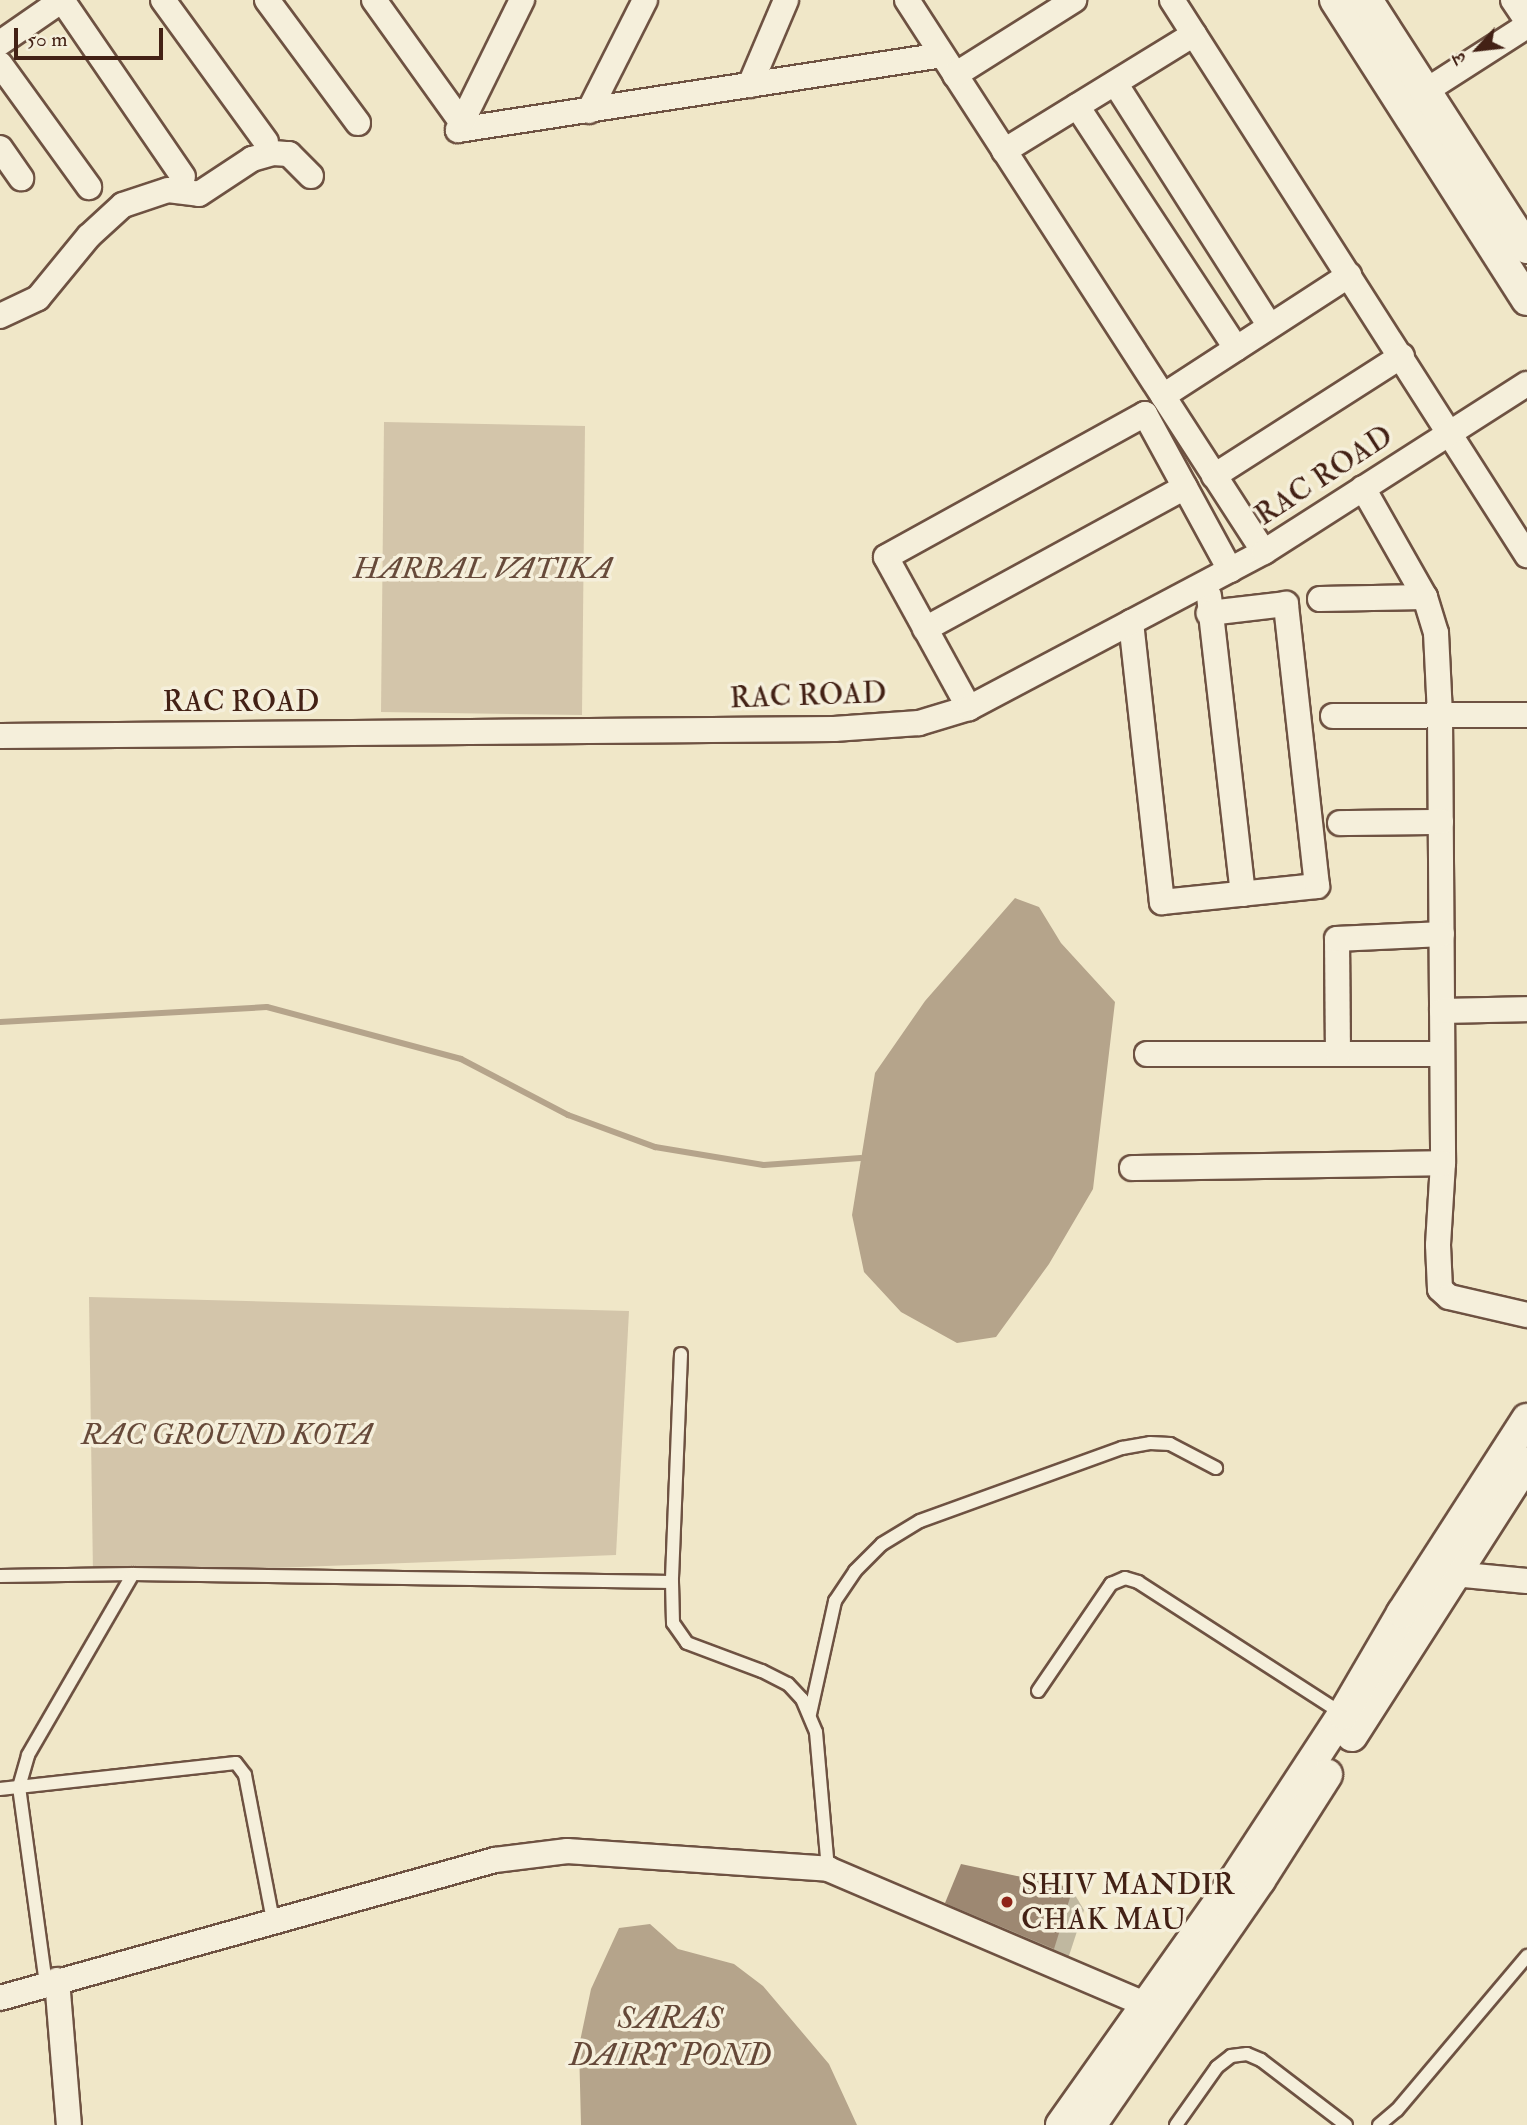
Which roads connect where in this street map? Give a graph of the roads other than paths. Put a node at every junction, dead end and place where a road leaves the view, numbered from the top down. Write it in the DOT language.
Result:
graph roads {
  1 [pos="163,0"];
  2 [pos="267,0"];
  3 [pos="374,0"];
  4 [pos="522,0"];
  5 [pos="645,0"];
  6 [pos="786,0"];
  7 [pos="907,0"];
  8 [pos="1074,0"];
  9 [pos="1172,0"];
  10 [pos="1335,0"];
  11 [pos="1367,0"];
  12 [pos="1513,0"];
  13 [pos="1527,23"];
  14 [pos="1194,34"];
  15 [pos="0,43"];
  16 [pos="0,64"];
  17 [pos="948,65"];
  18 [pos="1115,83"];
  19 [pos="750,85"];
  20 [pos="1414,99"];
  21 [pos="1077,106"];
  22 [pos="589,111"];
  23 [pos="358,123"];
  24 [pos="462,123"];
  25 [pos="265,142"];
  26 [pos="0,148"];
  27 [pos="1004,151"];
  28 [pos="311,176"];
  29 [pos="183,177"];
  30 [pos="21,178"];
  31 [pos="89,187"];
  32 [pos="1527,248"];
  33 [pos="1349,275"];
  34 [pos="1527,300"];
  35 [pos="0,316"];
  36 [pos="1270,326"];
  37 [pos="1237,348"];
  38 [pos="1402,356"];
  39 [pos="1527,384"];
  40 [pos="1163,396"];
  41 [pos="1451,433"];
  42 [pos="1214,476"];
  43 [pos="1185,487"];
  44 [pos="1363,488"];
  45 [pos="1264,552"];
  46 [pos="1527,555"];
  47 [pos="1230,570"];
  48 [pos="1208,582"];
  49 [pos="1425,597"];
  50 [pos="1320,600"];
  51 [pos="1209,613"];
  52 [pos="1131,622"];
  53 [pos="925,629"];
  54 [pos="969,708"];
  55 [pos="1527,715"];
  56 [pos="1333,716"];
  57 [pos="1440,716"];
  58 [pos="0,736"];
  59 [pos="1441,822"];
  60 [pos="1340,823"];
  61 [pos="1243,894"];
  62 [pos="1442,934"];
  63 [pos="1527,1009"];
  64 [pos="1442,1011"];
  65 [pos="1147,1054"];
  66 [pos="1338,1054"];
  67 [pos="1442,1054"];
  68 [pos="1443,1163"];
  69 [pos="1132,1168"];
  70 [pos="1527,1315"];
  71 [pos="681,1354"];
  72 [pos="1527,1419"];
  73 [pos="1527,1462"];
  74 [pos="1216,1468"];
  75 [pos="133,1574"];
  76 [pos="1454,1574"];
  77 [pos="0,1576"];
  78 [pos="1527,1581"];
  79 [pos="672,1582"];
  80 [pos="1038,1691"];
  81 [pos="810,1714"];
  82 [pos="1343,1714"];
  83 [pos="19,1787"];
  84 [pos="0,1789"];
  85 [pos="828,1869"];
  86 [pos="273,1920"];
  87 [pos="1527,1956"];
  88 [pos="52,1982"];
  89 [pos="0,1998"];
  90 [pos="1145,2004"];
  91 [pos="69,2125"];
  92 [pos="1061,2125"];
  93 [pos="1091,2125"];
  94 [pos="1176,2125"];
  95 [pos="1346,2125"];
  96 [pos="1379,2125"];
  1 -- 25 [label="street"];
  2 -- 23 [label="street"];
  3 -- 24 [label="street"];
  4 -- 24 [label="street"];
  5 -- 22 [label="street"];
  6 -- 19 [label="street"];
  7 -- 17 [label="street"];
  8 -- 17 [label="street"];
  9 -- 14 [label="street"];
  10 -- 20 [label="street"];
  11 -- 20 [label="street"];
  12 -- 13 [label="street"];
  13 -- 20 [label="street"];
  14 -- 18 [label="street"];
  14 -- 33 [label="street"];
  15 -- 29 [label="street"];
  16 -- 31 [label="street"];
  17 -- 19 [label="street"];
  17 -- 27 [label="street"];
  18 -- 21 [label="street"];
  18 -- 36 [label="street"];
  19 -- 22 [label="street"];
  20 -- 32 [label="street"];
  20 -- 34 [label="street"];
  21 -- 27 [label="street"];
  21 -- 37 [label="street"];
  22 -- 24 [label="street"];
  26 -- 30 [label="street"];
  27 -- 40 [label="street"];
  28 -- 35 [label="street"];
  33 -- 36 [label="street"];
  33 -- 38 [label="street"];
  36 -- 37 [label="street"];
  37 -- 40 [label="street"];
  38 -- 41 [label="street"];
  38 -- 42 [label="street"];
  39 -- 41 [label="street, RAC ROAD"];
  40 -- 42 [label="street"];
  41 -- 44 [label="street, RAC ROAD"];
  41 -- 46 [label="street"];
  42 -- 45 [label="street"];
  43 -- 47 [label="street"];
  43 -- 53 [label="street"];
  43 -- 53 [label="street"];
  44 -- 45 [label="street, RAC ROAD"];
  44 -- 49 [label="street"];
  45 -- 47 [label="street, RAC ROAD"];
  47 -- 48 [label="street, RAC ROAD"];
  48 -- 51 [label="street"];
  48 -- 52 [label="street, RAC ROAD"];
  49 -- 50 [label="street"];
  49 -- 57 [label="street"];
  51 -- 61 [label="street"];
  51 -- 61 [label="street"];
  52 -- 54 [label="street, RAC ROAD"];
  52 -- 61 [label="street"];
  53 -- 54 [label="street"];
  54 -- 58 [label="street, RAC ROAD"];
  55 -- 57 [label="street"];
  56 -- 57 [label="street"];
  57 -- 59 [label="street"];
  59 -- 60 [label="street"];
  59 -- 62 [label="street"];
  62 -- 64 [label="street"];
  62 -- 66 [label="street"];
  63 -- 64 [label="street"];
  64 -- 67 [label="street"];
  65 -- 66 [label="street"];
  66 -- 67 [label="street"];
  67 -- 68 [label="street"];
  68 -- 69 [label="street"];
  68 -- 70 [label="street"];
  71 -- 79 [label="lane"];
  72 -- 82 [label="street"];
  73 -- 76 [label="street"];
  74 -- 81 [label="lane"];
  75 -- 77 [label="lane"];
  75 -- 79 [label="lane"];
  75 -- 83 [label="lane"];
  76 -- 78 [label="street"];
  76 -- 93 [label="street"];
  79 -- 81 [label="lane"];
  80 -- 82 [label="lane"];
  81 -- 85 [label="lane"];
  82 -- 90 [label="street"];
  83 -- 84 [label="lane"];
  83 -- 86 [label="lane"];
  83 -- 88 [label="lane"];
  85 -- 86 [label="street"];
  85 -- 90 [label="street"];
  86 -- 88 [label="street"];
  87 -- 96 [label="lane"];
  88 -- 89 [label="street"];
  88 -- 91 [label="street"];
  90 -- 92 [label="street"];
  94 -- 95 [label="lane"];
}
